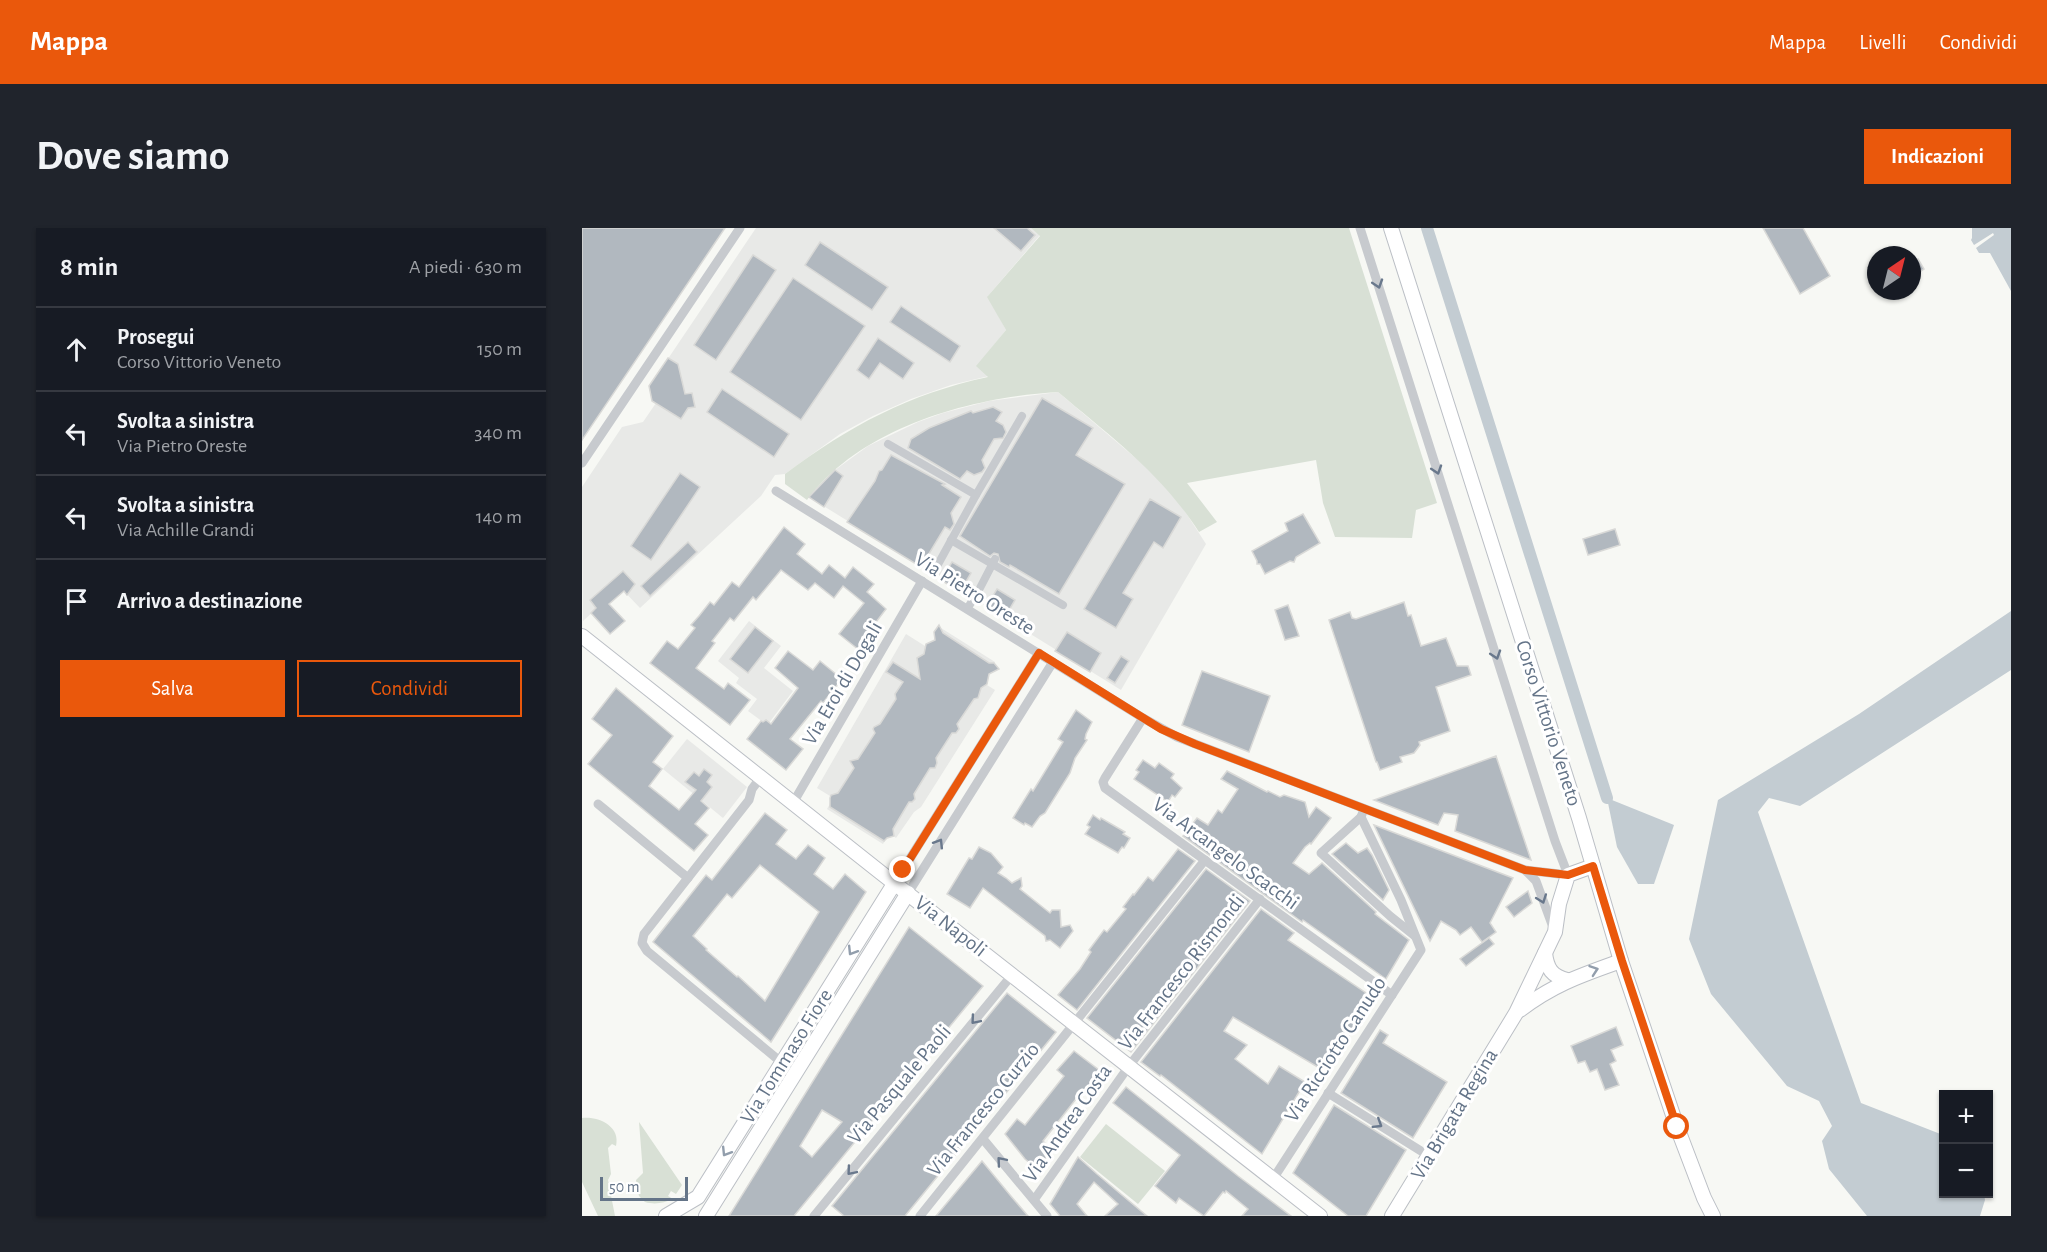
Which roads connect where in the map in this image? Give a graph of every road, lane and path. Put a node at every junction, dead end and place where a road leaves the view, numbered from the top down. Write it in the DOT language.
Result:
graph roads {
  1 [pos="740,228"];
  2 [pos="1360,228"];
  3 [pos="1391,228"];
  4 [pos="1022,416"];
  5 [pos="888,444"];
  6 [pos="582,463"];
  7 [pos="776,491"];
  8 [pos="976,495"];
  9 [pos="951,540"];
  10 [pos="994,562"];
  11 [pos="936,568"];
  12 [pos="922,581"];
  13 [pos="1063,605"];
  14 [pos="968,609"];
  15 [pos="582,636"];
  16 [pos="1039,653"];
  17 [pos="1053,662"];
  18 [pos="1143,718"];
  19 [pos="761,777"];
  20 [pos="793,803"];
  21 [pos="598,804"];
  22 [pos="1363,813"];
  23 [pos="1205,860"];
  24 [pos="1593,866"];
  25 [pos="1525,870"];
  26 [pos="1568,875"];
  27 [pos="688,878"];
  28 [pos="894,884"];
  29 [pos="908,893"];
  30 [pos="1260,899"];
  31 [pos="871,921"];
  32 [pos="886,931"];
  33 [pos="1555,932"];
  34 [pos="1417,938"];
  35 [pos="1545,953"];
  36 [pos="1622,961"];
  37 [pos="1012,975"];
  38 [pos="1567,980"];
  39 [pos="1392,995"];
  40 [pos="1516,1013"];
  41 [pos="1074,1023"];
  42 [pos="781,1062"];
  43 [pos="1129,1066"];
  44 [pos="1328,1094"];
  45 [pos="982,1139"];
  46 [pos="1429,1156"];
  47 [pos="1273,1179"];
  48 [pos="1034,1200"];
  49 [pos="816,1213"];
  50 [pos="666,1216"];
  51 [pos="706,1216"];
  52 [pos="827,1216"];
  53 [pos="920,1216"];
  54 [pos="1047,1216"];
  55 [pos="1320,1216"];
  56 [pos="1392,1216"];
  57 [pos="1713,1216"];
  1 -- 6 [label="street"];
  2 -- 26 [label="street, Corso Vittorio Veneto, one-way"];
  3 -- 24 [label="main road, Corso Vittorio Veneto"];
  4 -- 8 [label="street"];
  5 -- 8 [label="street"];
  7 -- 12 [label="street, Via Pietro Oreste"];
  8 -- 9 [label="street"];
  9 -- 10 [label="street"];
  9 -- 11 [label="street"];
  10 -- 13 [label="street"];
  10 -- 14 [label="street"];
  12 -- 14 [label="street, Via Pietro Oreste"];
  12 -- 20 [label="street, Via Eroi di Dogali"];
  14 -- 16 [label="street, Via Pietro Oreste"];
  15 -- 19 [label="main road, Via Napoli"];
  16 -- 17 [label="street, Via Pietro Oreste"];
  16 -- 28 [label="street"];
  17 -- 18 [label="street, Via Pietro Oreste"];
  29 -- 17 [label="street, one-way"];
  18 -- 22 [label="street, Via Pietro Oreste"];
  18 -- 23 [label="street, Via Arcangelo Scacchi"];
  19 -- 20 [label="main road, Via Napoli"];
  19 -- 27 [label="street"];
  20 -- 28 [label="main road, Via Napoli"];
  21 -- 27 [label="street"];
  22 -- 25 [label="street, Via Pietro Oreste"];
  22 -- 34 [label="street"];
  22 -- 34 [label="street"];
  23 -- 30 [label="street, Via Arcangelo Scacchi"];
  23 -- 41 [label="street, Via Francesco Curzio"];
  24 -- 26 [label="main road"];
  24 -- 36 [label="main road, Corso Vittorio Veneto"];
  25 -- 26 [label="street, Via Pietro Oreste"];
  25 -- 33 [label="street, one-way"];
  26 -- 33 [label="main road, Via Brigata Regina"];
  27 -- 42 [label="street"];
  28 -- 29 [label="main road, Via Napoli"];
  28 -- 31 [label="main road, Via Tommaso Fiore"];
  29 -- 32 [label="main road, Via Tommaso Fiore"];
  29 -- 37 [label="main road, Via Napoli"];
  30 -- 39 [label="street, Via Arcangelo Scacchi"];
  30 -- 43 [label="street, Via Francesco Rismondi"];
  31 -- 32 [label="main road"];
  31 -- 42 [label="main road, Via Tommaso Fiore, one-way"];
  32 -- 51 [label="main road, Via Tommaso Fiore"];
  33 -- 35 [label="main road, Via Brigata Regina"];
  34 -- 39 [label="street, Via Ricciotto Canudo"];
  35 -- 38 [label="main road"];
  35 -- 40 [label="main road, Via Brigata Regina"];
  38 -- 36 [label="main road, one-way"];
  36 -- 57 [label="main road, Corso Vittorio Veneto"];
  37 -- 41 [label="main road, Via Napoli"];
  37 -- 49 [label="street, Via Pasquale Paoli, one-way"];
  38 -- 40 [label="main road"];
  39 -- 44 [label="street, Via Ricciotto Canudo"];
  40 -- 46 [label="main road, Via Brigata Regina"];
  41 -- 43 [label="main road, Via Napoli"];
  41 -- 45 [label="street, Via Francesco Curzio"];
  42 -- 50 [label="main road, Via Tommaso Fiore, one-way"];
  43 -- 47 [label="main road, Via Napoli"];
  43 -- 48 [label="street, Via Andrea Costa"];
  44 -- 46 [label="street, one-way"];
  44 -- 47 [label="street, Via Ricciotto Canudo"];
  48 -- 45 [label="street, one-way"];
  45 -- 53 [label="street, Via Francesco Curzio"];
  46 -- 56 [label="main road, Via Brigata Regina"];
  47 -- 55 [label="main road, Via Napoli"];
  48 -- 54 [label="street"];
  49 -- 52 [label="street"];
}
